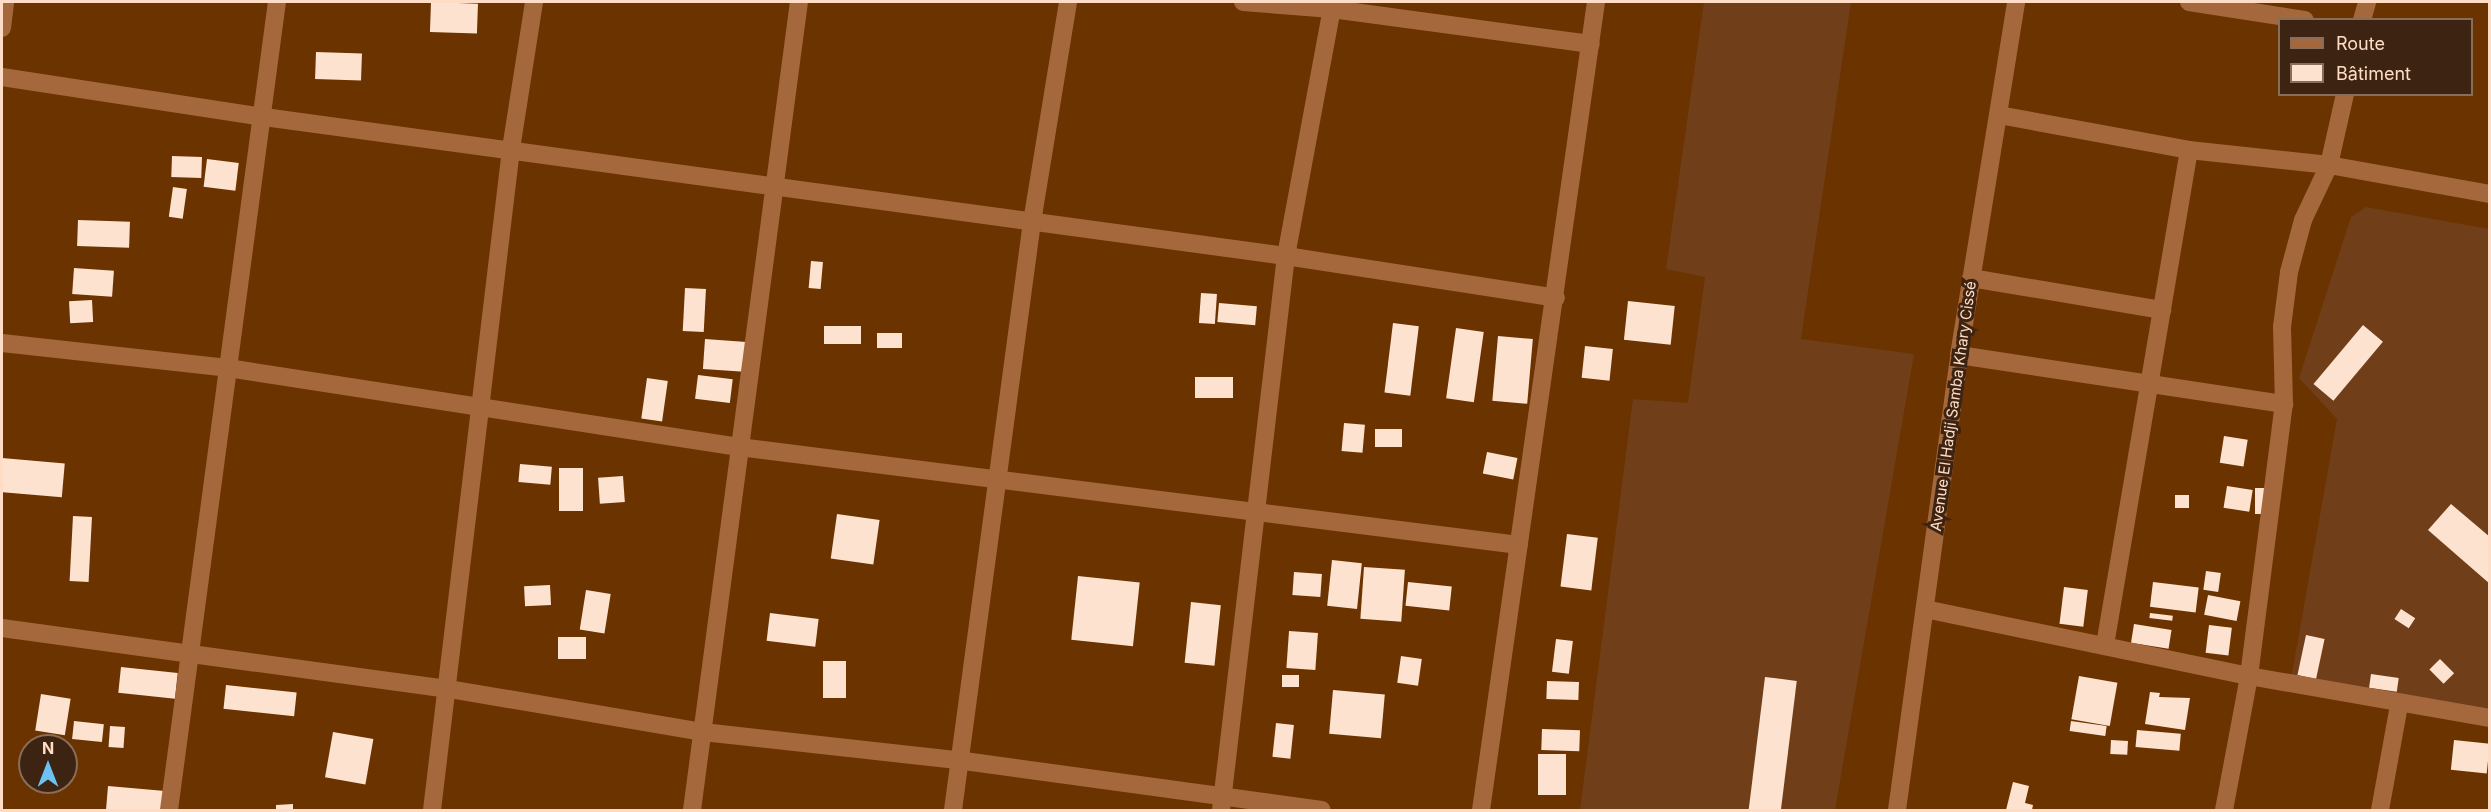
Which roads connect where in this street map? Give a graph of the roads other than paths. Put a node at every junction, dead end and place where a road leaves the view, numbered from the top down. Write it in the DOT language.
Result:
graph roads {
  1 [pos="5,2"];
  2 [pos="277,2"];
  3 [pos="534,2"];
  4 [pos="799,2"];
  5 [pos="1068,2"];
  6 [pos="1243,2"];
  7 [pos="1596,2"];
  8 [pos="2016,2"];
  9 [pos="2189,2"];
  10 [pos="2367,2"];
  11 [pos="1333,5"];
  12 [pos="2292,18"];
  13 [pos="2363,18"];
  14 [pos="2,28"];
  15 [pos="1591,44"];
  16 [pos="2,77"];
  17 [pos="2345,96"];
  18 [pos="1999,115"];
  19 [pos="264,117"];
  20 [pos="511,149"];
  21 [pos="2189,150"];
  22 [pos="2329,165"];
  23 [pos="772,183"];
  24 [pos="2490,194"];
  25 [pos="1032,222"];
  26 [pos="1286,256"];
  27 [pos="1971,278"];
  28 [pos="1556,298"];
  29 [pos="2162,310"];
  30 [pos="2,343"];
  31 [pos="1959,355"];
  32 [pos="228,368"];
  33 [pos="2150,383"];
  34 [pos="2284,404"];
  35 [pos="480,408"];
  36 [pos="739,447"];
  37 [pos="1000,479"];
  38 [pos="1258,514"];
  39 [pos="1519,545"];
  40 [pos="1925,609"];
  41 [pos="2,628"];
  42 [pos="2105,645"];
  43 [pos="188,653"];
  44 [pos="2249,676"];
  45 [pos="449,690"];
  46 [pos="2399,705"];
  47 [pos="2490,718"];
  48 [pos="703,732"];
  49 [pos="957,760"];
  50 [pos="1222,803"];
  51 [pos="170,810"];
  52 [pos="432,810"];
  53 [pos="692,810"];
  54 [pos="953,810"];
  55 [pos="1322,810"];
  56 [pos="1481,810"];
  57 [pos="1897,810"];
  58 [pos="2224,810"];
  59 [pos="2380,810"];
  1 -- 14 [label="street"];
  2 -- 19 [label="street"];
  3 -- 20 [label="street"];
  4 -- 23 [label="street"];
  5 -- 25 [label="street"];
  6 -- 11 [label="street"];
  7 -- 15 [label="street"];
  8 -- 18 [label="street, Avenue El Hadji Samba Khary Cissé"];
  9 -- 12 [label="street"];
  10 -- 13 [label="street"];
  11 -- 15 [label="street"];
  11 -- 26 [label="street"];
  15 -- 28 [label="street"];
  16 -- 19 [label="street"];
  17 -- 22 [label="street"];
  18 -- 21 [label="street"];
  18 -- 27 [label="street, Avenue El Hadji Samba Khary Cissé"];
  19 -- 20 [label="street"];
  19 -- 32 [label="street"];
  20 -- 23 [label="street"];
  20 -- 35 [label="street"];
  21 -- 22 [label="street"];
  21 -- 29 [label="street"];
  22 -- 24 [label="street"];
  22 -- 34 [label="street"];
  23 -- 25 [label="street"];
  23 -- 36 [label="street"];
  25 -- 26 [label="street"];
  25 -- 37 [label="street"];
  26 -- 28 [label="street"];
  26 -- 38 [label="street"];
  27 -- 29 [label="street"];
  27 -- 31 [label="street, Avenue El Hadji Samba Khary Cissé"];
  28 -- 39 [label="street"];
  29 -- 33 [label="street"];
  30 -- 32 [label="street"];
  31 -- 33 [label="street"];
  31 -- 40 [label="street, Avenue El Hadji Samba Khary Cissé"];
  32 -- 35 [label="street"];
  32 -- 43 [label="street"];
  33 -- 34 [label="street"];
  33 -- 42 [label="street"];
  34 -- 44 [label="street"];
  35 -- 36 [label="street"];
  35 -- 45 [label="street"];
  36 -- 37 [label="street"];
  36 -- 48 [label="street"];
  37 -- 38 [label="street"];
  37 -- 49 [label="street"];
  38 -- 39 [label="street"];
  38 -- 50 [label="street"];
  39 -- 56 [label="street"];
  40 -- 42 [label="street"];
  40 -- 57 [label="street, Avenue El Hadji Samba Khary Cissé"];
  41 -- 43 [label="street"];
  42 -- 44 [label="street"];
  43 -- 45 [label="street"];
  43 -- 51 [label="street"];
  44 -- 46 [label="street"];
  44 -- 58 [label="street"];
  45 -- 48 [label="street"];
  45 -- 52 [label="street"];
  46 -- 47 [label="street"];
  46 -- 59 [label="street"];
  48 -- 49 [label="street"];
  48 -- 53 [label="street"];
  49 -- 50 [label="street"];
  49 -- 54 [label="street"];
  50 -- 55 [label="street"];
}
